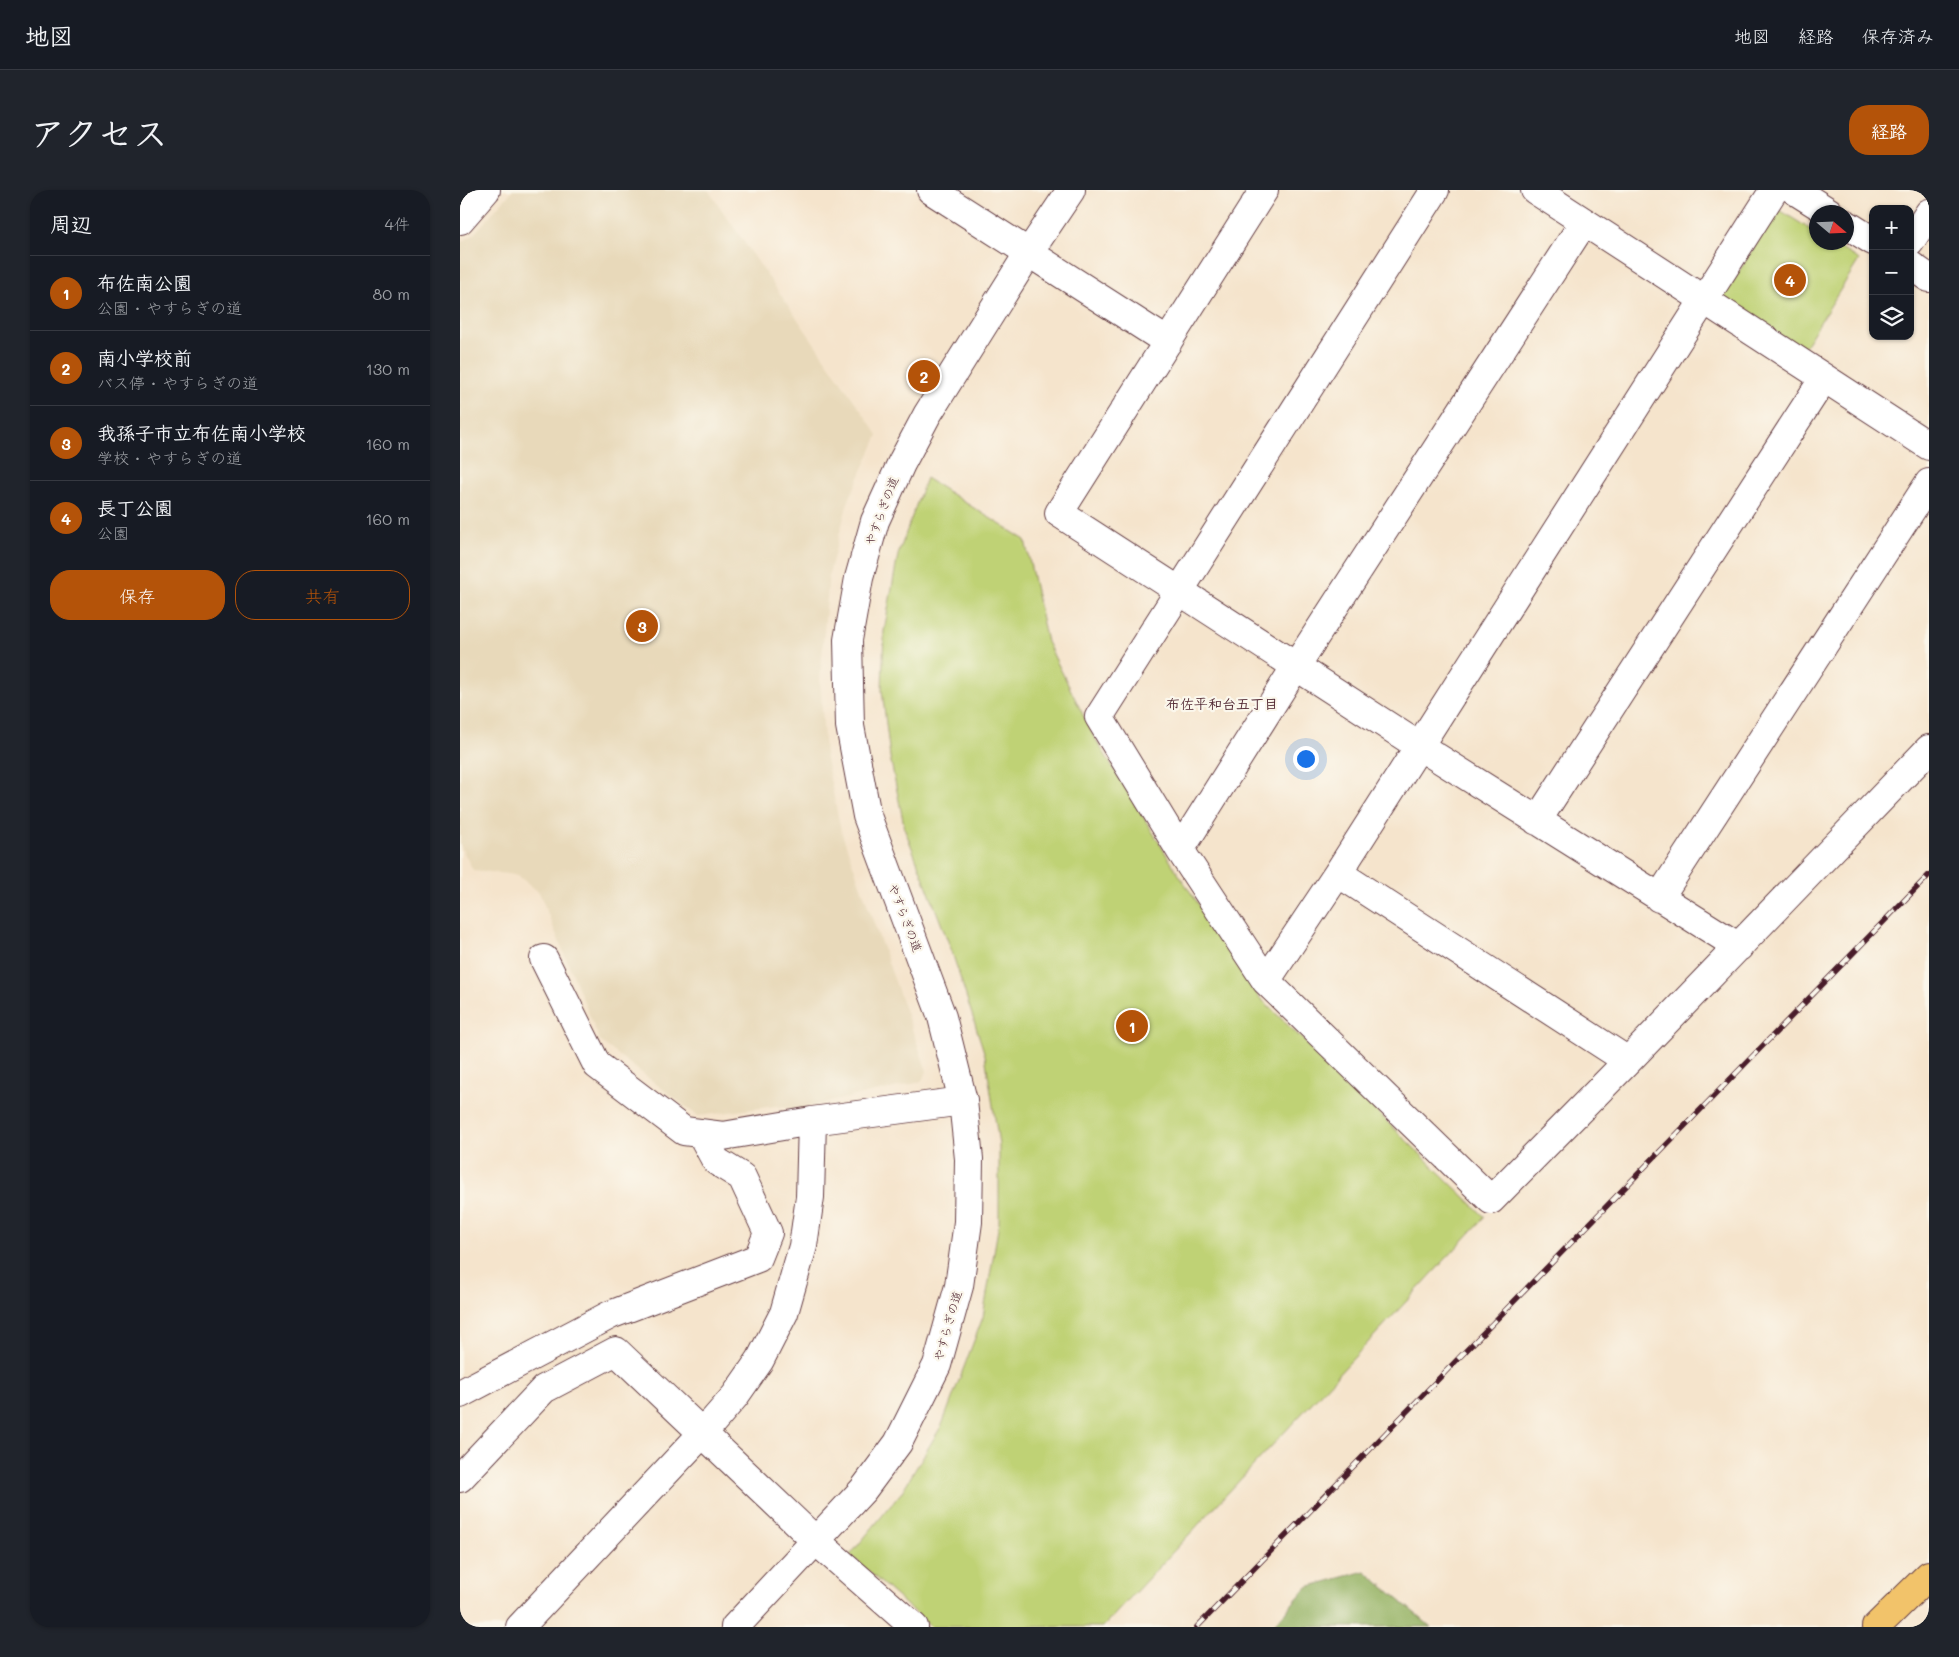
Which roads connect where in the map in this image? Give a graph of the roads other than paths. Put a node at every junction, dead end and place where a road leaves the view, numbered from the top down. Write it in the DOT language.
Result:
graph roads {
  1 [pos="486,190"];
  2 [pos="930,190"];
  3 [pos="1071,190"];
  4 [pos="1264,190"];
  5 [pos="1435,190"];
  6 [pos="1535,190"];
  7 [pos="1774,190"];
  8 [pos="1794,190"];
  9 [pos="1818,205"];
  10 [pos="1929,213"];
  11 [pos="460,220"];
  12 [pos="1584,222"];
  13 [pos="1854,229"];
  14 [pos="1914,236"];
  15 [pos="1869,238"];
  16 [pos="1028,254"];
  17 [pos="1914,268"];
  18 [pos="1929,278"];
  19 [pos="1703,300"];
  20 [pos="1168,342"];
  21 [pos="1824,378"];
  22 [pos="1929,446"];
  23 [pos="1929,483"];
  24 [pos="1179,591"];
  25 [pos="1296,666"];
  26 [pos="1419,746"];
  27 [pos="1929,749"];
  28 [pos="1537,821"];
  29 [pos="1180,850"];
  30 [pos="1338,873"];
  31 [pos="1659,898"];
  32 [pos="1738,948"];
  33 [pos="544,958"];
  34 [pos="1266,981"];
  35 [pos="1628,1061"];
  36 [pos="963,1101"];
  37 [pos="812,1121"];
  38 [pos="702,1135"];
  39 [pos="460,1394"];
  40 [pos="702,1434"];
  41 [pos="460,1478"];
  42 [pos="816,1541"];
  43 [pos="1929,1575"];
  44 [pos="520,1627"];
  45 [pos="735,1627"];
  46 [pos="914,1627"];
  47 [pos="1876,1627"];
  1 -- 11 [label="street"];
  2 -- 16 [label="street"];
  3 -- 16 [label="street, やすらぎの道"];
  4 -- 20 [label="street"];
  5 -- 24 [label="street"];
  6 -- 12 [label="street"];
  7 -- 19 [label="street"];
  8 -- 9 [label="street"];
  10 -- 14 [label="street"];
  12 -- 19 [label="street"];
  12 -- 25 [label="street"];
  13 -- 15 [label="street"];
  16 -- 20 [label="street"];
  16 -- 36 [label="street, やすらぎの道"];
  17 -- 18 [label="street"];
  19 -- 21 [label="street"];
  19 -- 26 [label="street"];
  20 -- 24 [label="street"];
  21 -- 22 [label="street"];
  21 -- 28 [label="street"];
  23 -- 31 [label="street"];
  24 -- 25 [label="street"];
  24 -- 29 [label="street"];
  25 -- 26 [label="street"];
  25 -- 29 [label="street"];
  26 -- 28 [label="street"];
  26 -- 30 [label="street"];
  27 -- 32 [label="street"];
  28 -- 31 [label="street"];
  29 -- 34 [label="street"];
  30 -- 34 [label="street"];
  30 -- 35 [label="street"];
  31 -- 32 [label="street"];
  32 -- 35 [label="street"];
  33 -- 38 [label="street"];
  34 -- 35 [label="street"];
  36 -- 37 [label="street"];
  36 -- 42 [label="street, やすらぎの道"];
  37 -- 38 [label="street"];
  37 -- 40 [label="street"];
  38 -- 39 [label="street"];
  40 -- 41 [label="street"];
  40 -- 42 [label="street"];
  40 -- 44 [label="street"];
  42 -- 45 [label="street, やすらぎの道"];
  42 -- 46 [label="street"];
  43 -- 47 [label="highway"];
}
